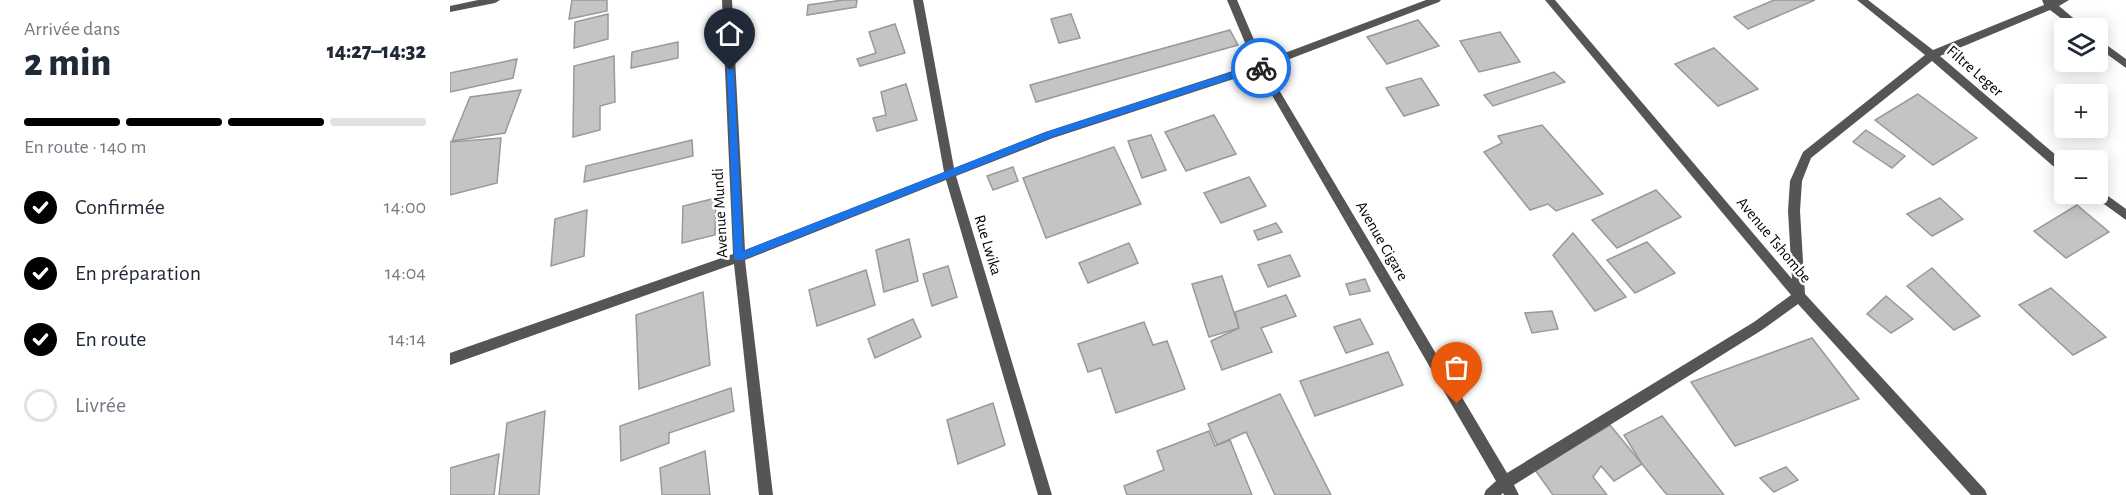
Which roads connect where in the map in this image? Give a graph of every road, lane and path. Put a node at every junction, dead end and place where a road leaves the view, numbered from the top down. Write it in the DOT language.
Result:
graph roads {
  1 [pos="495,0"];
  2 [pos="727,0"];
  3 [pos="918,0"];
  4 [pos="1233,0"];
  5 [pos="1437,0"];
  6 [pos="1550,0"];
  7 [pos="1862,0"];
  8 [pos="2064,0"];
  9 [pos="2047,2"];
  10 [pos="450,9"];
  11 [pos="2067,18"];
  12 [pos="2108,50"];
  13 [pos="1932,55"];
  14 [pos="2126,64"];
  15 [pos="1260,66"];
  16 [pos="2054,160"];
  17 [pos="950,174"];
  18 [pos="2108,201"];
  19 [pos="2126,215"];
  20 [pos="738,257"];
  21 [pos="1799,296"];
  22 [pos="450,359"];
  23 [pos="1504,483"];
  24 [pos="766,495"];
  25 [pos="1046,495"];
  26 [pos="1491,495"];
  27 [pos="1512,495"];
  28 [pos="1980,495"];
  1 -- 10 [label="street"];
  2 -- 20 [label="street, Avenue Mundi"];
  3 -- 17 [label="street, Rue Lwika"];
  4 -- 15 [label="street, Avenue Cigare"];
  5 -- 15 [label="street"];
  6 -- 21 [label="street, Avenue Tshombe"];
  7 -- 13 [label="street, Filtre Leger"];
  8 -- 9 [label="street"];
  9 -- 11 [label="street"];
  9 -- 13 [label="street"];
  12 -- 14 [label="street"];
  13 -- 16 [label="street, Filtre Leger"];
  13 -- 21 [label="street"];
  15 -- 17 [label="street"];
  15 -- 23 [label="street, Avenue Cigare"];
  17 -- 20 [label="street"];
  17 -- 25 [label="street, Rue Lwika"];
  18 -- 19 [label="street"];
  20 -- 22 [label="street"];
  20 -- 24 [label="street, Avenue Mundi"];
  21 -- 23 [label="street"];
  21 -- 28 [label="street, Avenue Tshombe"];
  23 -- 26 [label="street"];
  23 -- 27 [label="street, Avenue Cigare"];
}
